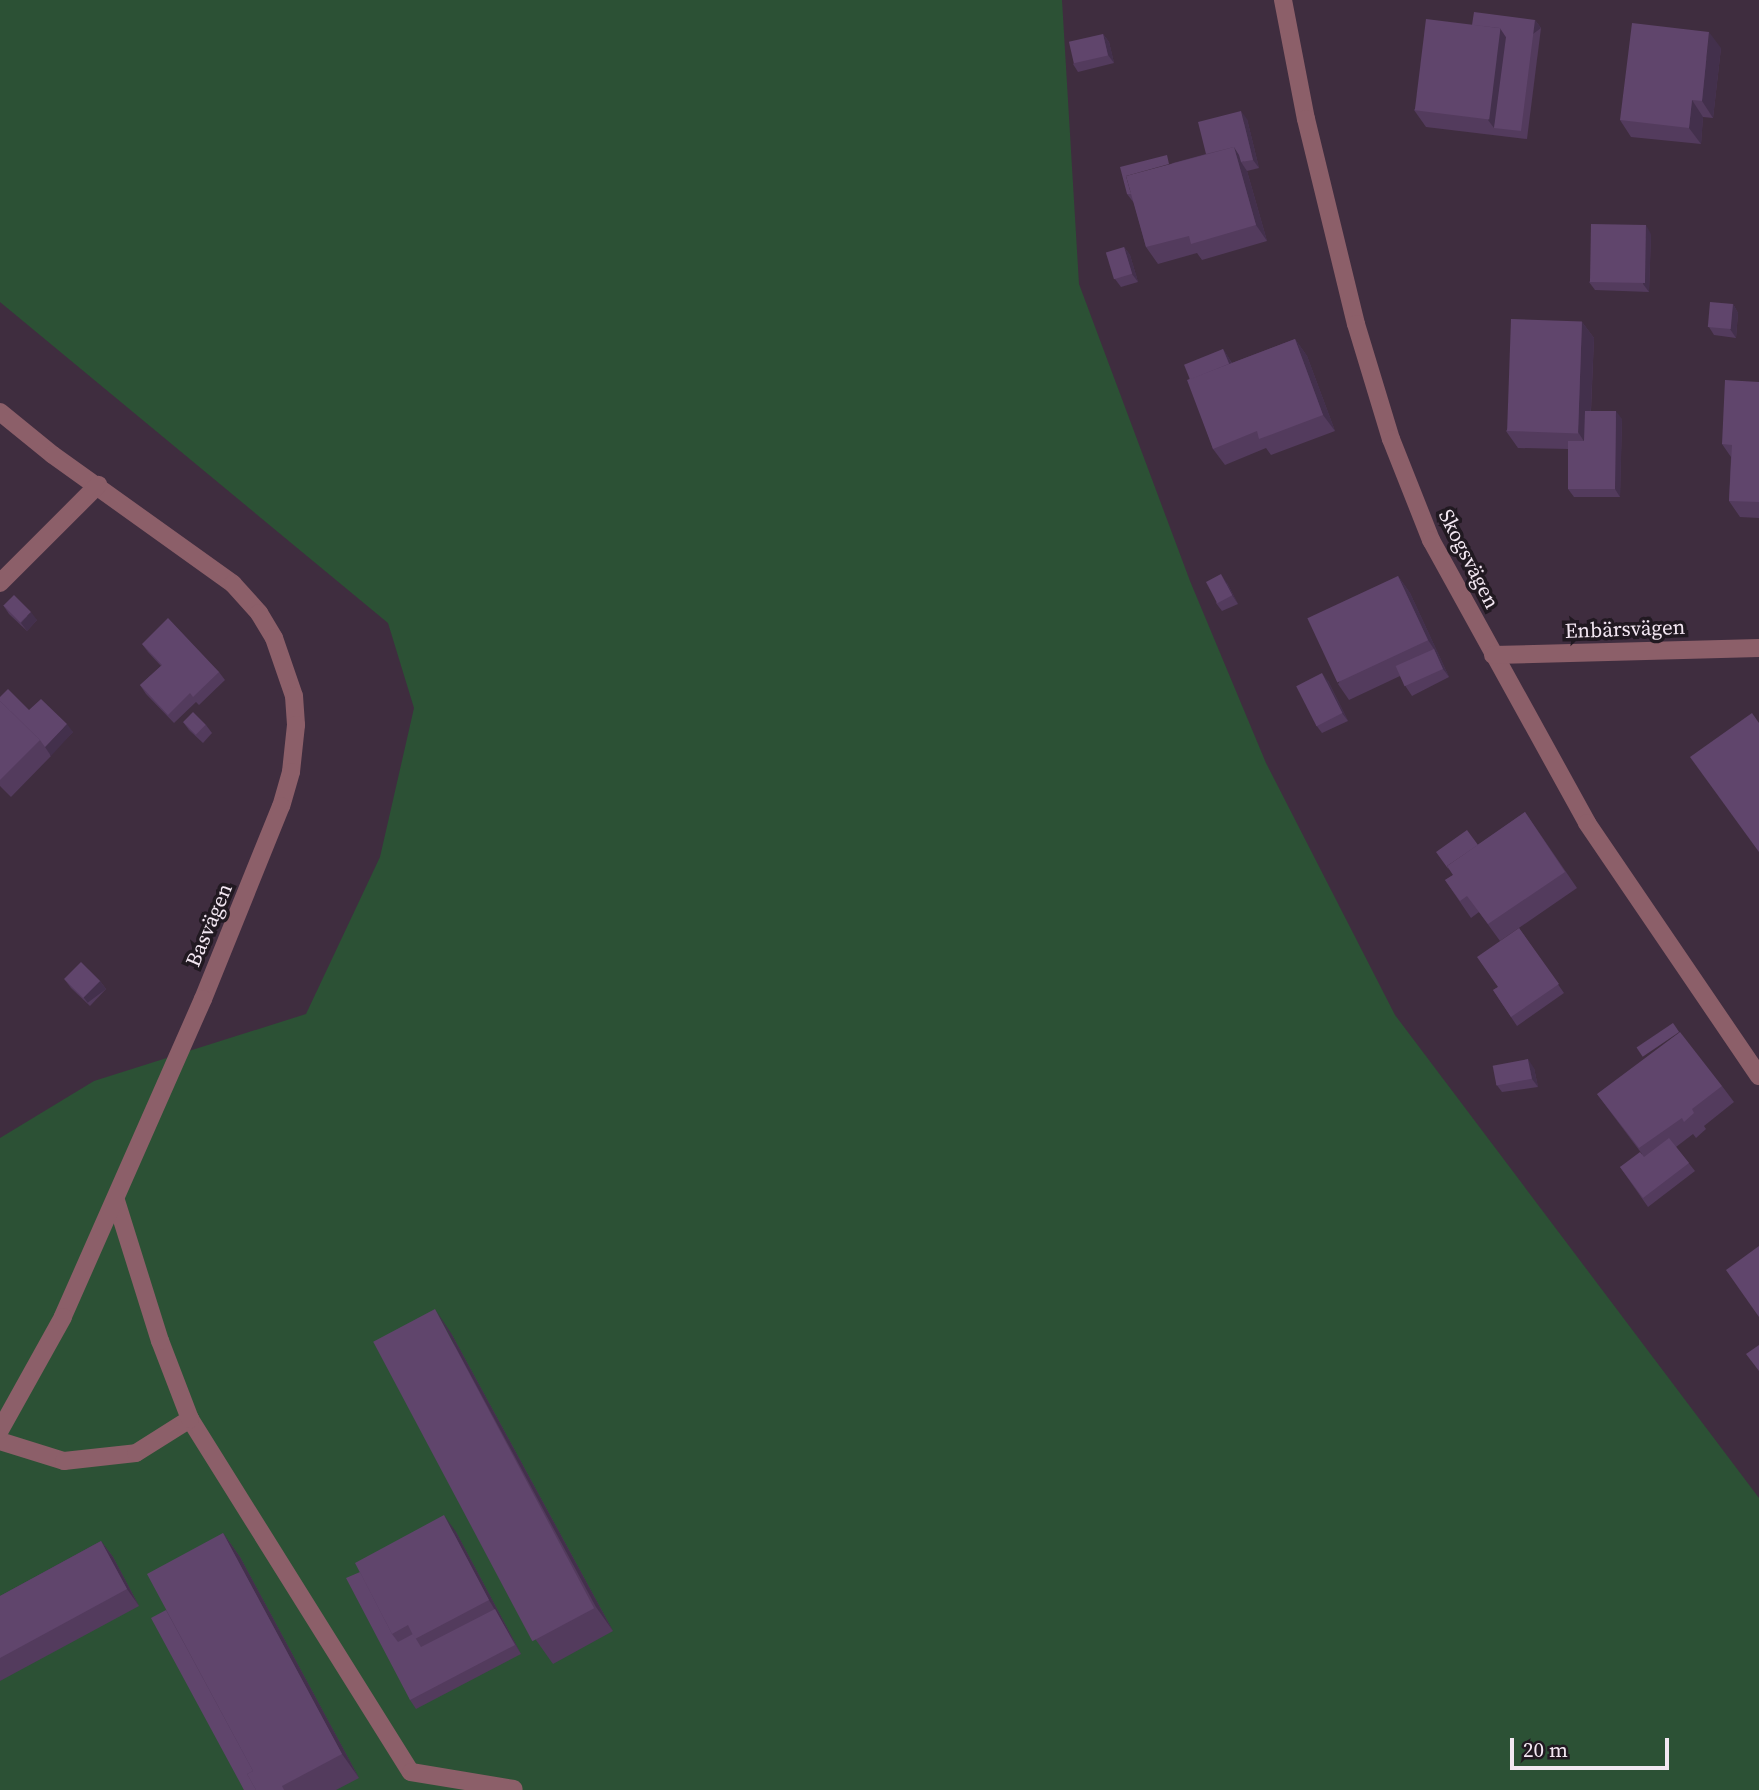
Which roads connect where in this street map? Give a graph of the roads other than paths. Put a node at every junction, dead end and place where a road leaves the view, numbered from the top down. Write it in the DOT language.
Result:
graph roads {
  1 [pos="1283,0"];
  2 [pos="0,412"];
  3 [pos="98,485"];
  4 [pos="0,583"];
  5 [pos="1759,648"];
  6 [pos="1493,655"];
  7 [pos="1759,1076"];
  8 [pos="116,1200"];
  9 [pos="190,1419"];
  10 [pos="0,1430"];
  11 [pos="0,1441"];
  12 [pos="514,1789"];
  1 -- 6 [label="street, Skogsvägen"];
  2 -- 3 [label="street, Basvägen"];
  3 -- 4 [label="street"];
  3 -- 8 [label="street, Basvägen"];
  5 -- 6 [label="street, Enbärsvägen"];
  6 -- 7 [label="street, Skogsvägen"];
  8 -- 9 [label="street"];
  8 -- 10 [label="street, Basvägen"];
  9 -- 11 [label="street"];
  9 -- 12 [label="street"];
}
